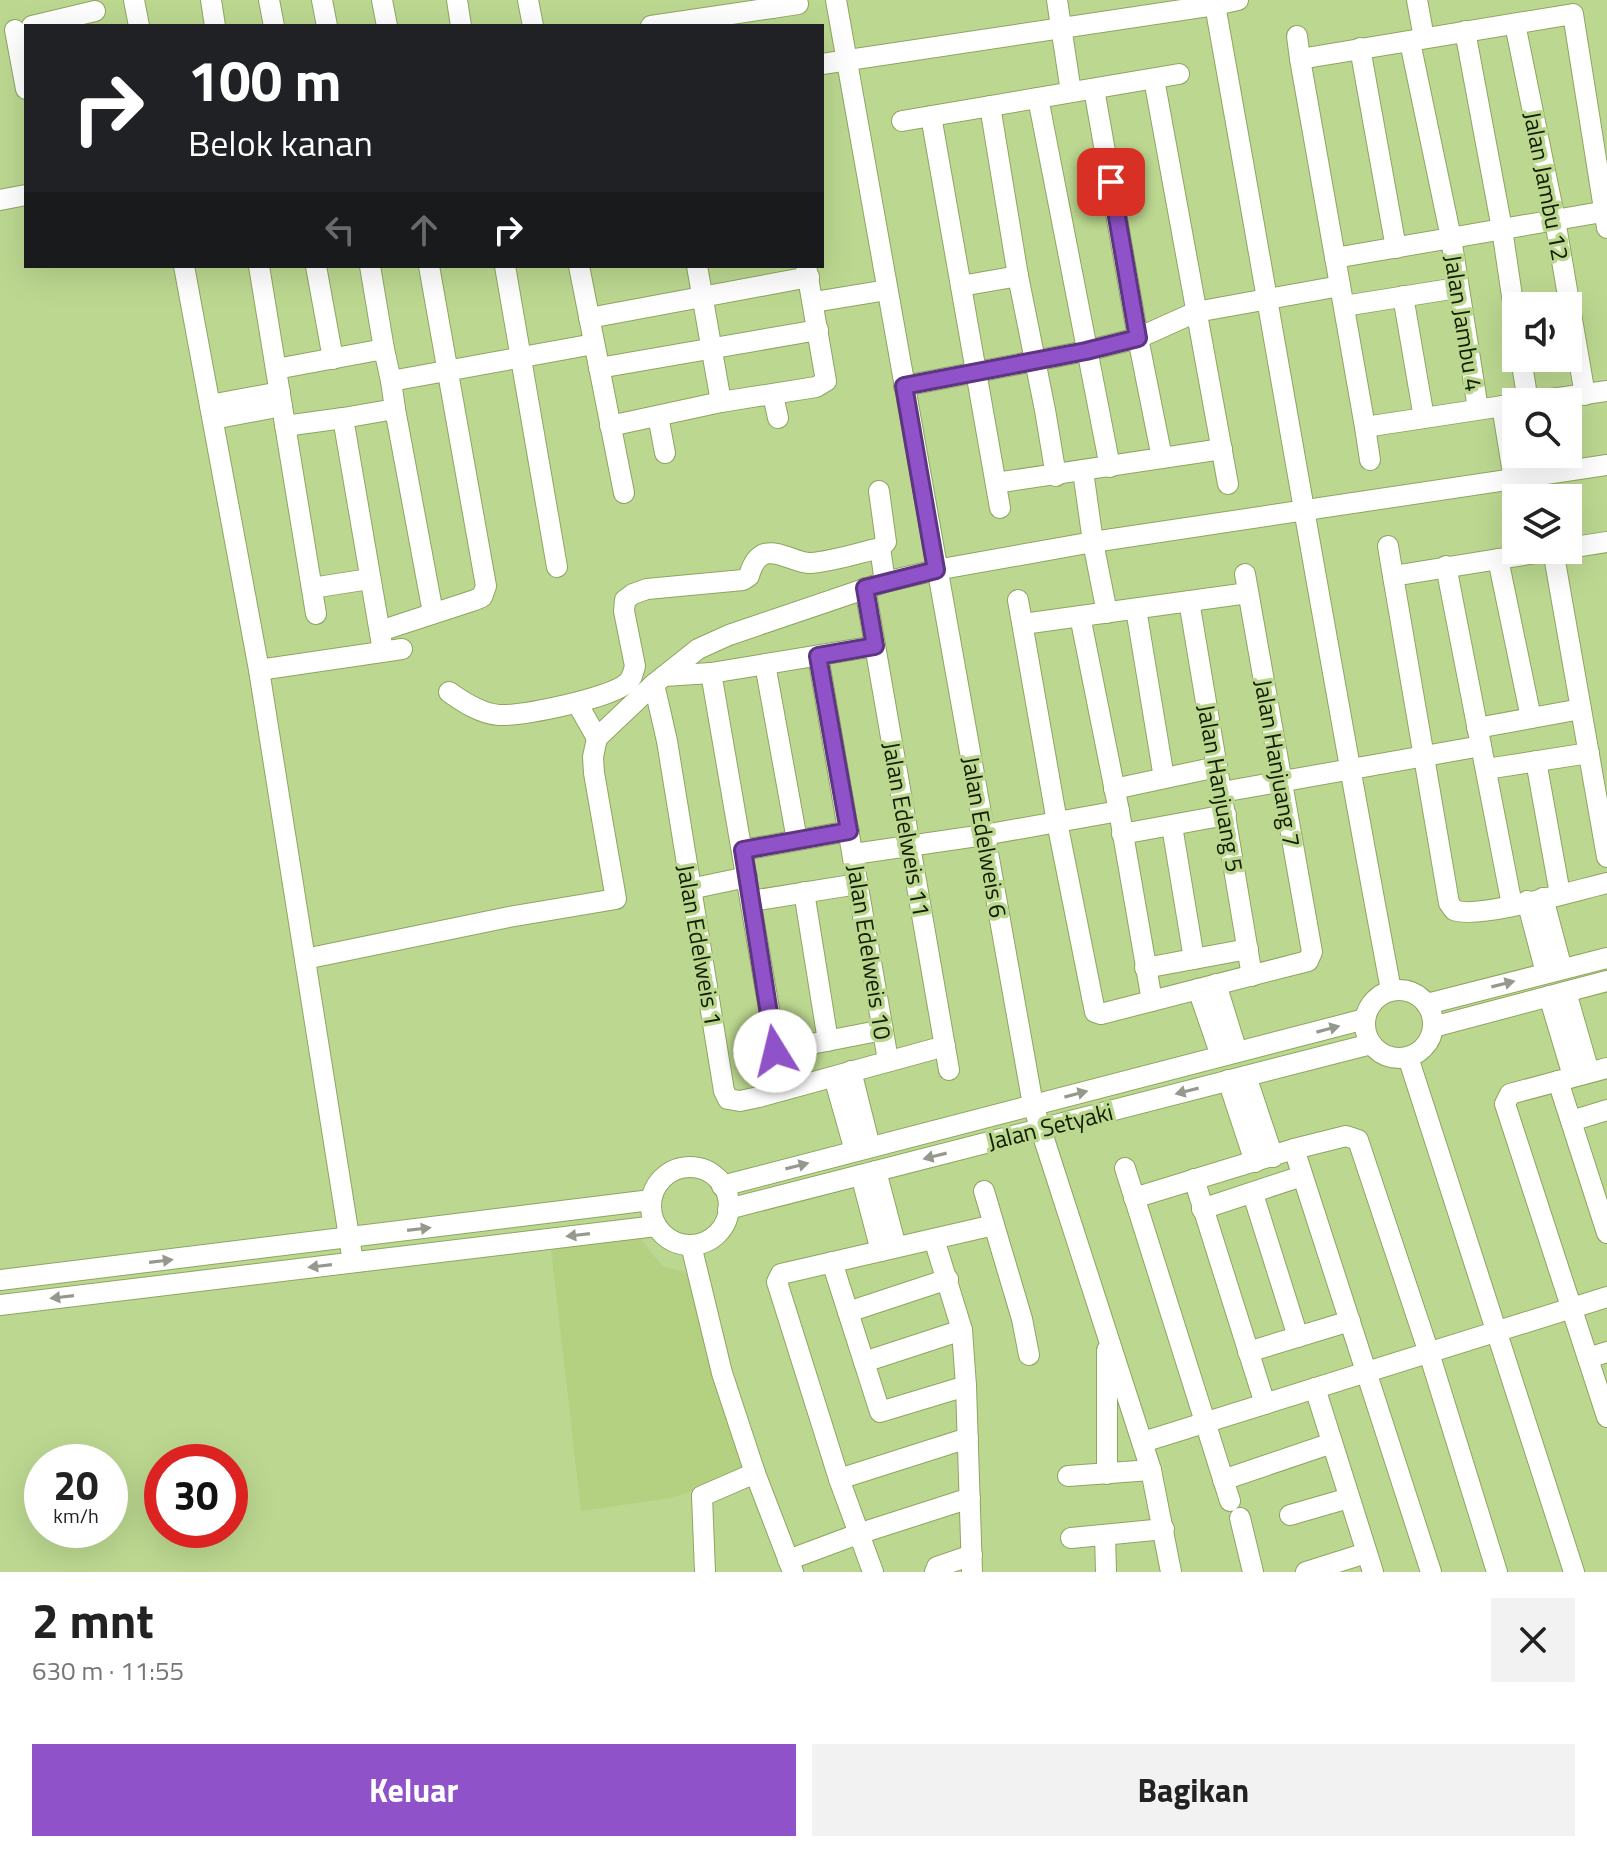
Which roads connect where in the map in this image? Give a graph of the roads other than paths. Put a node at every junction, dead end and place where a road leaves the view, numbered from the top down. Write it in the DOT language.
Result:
graph roads {
  1 [pos="134,0"];
  2 [pos="211,0"];
  3 [pos="269,0"];
  4 [pos="322,0"];
  5 [pos="382,0"];
  6 [pos="457,0"];
  7 [pos="528,0"];
  8 [pos="836,0"];
  9 [pos="1057,0"];
  10 [pos="1238,0"];
  11 [pos="1417,0"];
  12 [pos="771,4"];
  13 [pos="798,4"];
  14 [pos="1215,5"];
  15 [pos="1573,7"];
  16 [pos="95,11"];
  17 [pos="69,22"];
  18 [pos="139,24"];
  19 [pos="215,24"];
  20 [pos="274,24"];
  21 [pos="327,24"];
  22 [pos="387,24"];
  23 [pos="461,24"];
  24 [pos="533,24"];
  25 [pos="668,24"];
  26 [pos="1515,24"];
  27 [pos="1061,27"];
  28 [pos="18,29"];
  29 [pos="1465,31"];
  30 [pos="1297,36"];
  31 [pos="1417,40"];
  32 [pos="1360,48"];
  33 [pos="1300,59"];
  34 [pos="847,60"];
  35 [pos="824,64"];
  36 [pos="24,74"];
  37 [pos="1179,74"];
  38 [pos="1154,79"];
  39 [pos="1094,89"];
  40 [pos="1071,92"];
  41 [pos="1038,98"];
  42 [pos="990,106"];
  43 [pos="931,116"];
  44 [pos="902,121"];
  45 [pos="24,195"];
  46 [pos="0,200"];
  47 [pos="1606,217"];
  48 [pos="1555,220"];
  49 [pos="1502,229"];
  50 [pos="1451,238"];
  51 [pos="1396,248"];
  52 [pos="184,268"];
  53 [pos="259,268"];
  54 [pos="316,268"];
  55 [pos="370,268"];
  56 [pos="429,268"];
  57 [pos="505,268"];
  58 [pos="580,268"];
  59 [pos="697,268"];
  60 [pos="808,271"];
  61 [pos="1018,276"];
  62 [pos="1339,281"];
  63 [pos="961,286"];
  64 [pos="1457,288"];
  65 [pos="887,290"];
  66 [pos="1511,292"];
  67 [pos="1267,293"];
  68 [pos="703,296"];
  69 [pos="1403,296"];
  70 [pos="814,302"];
  71 [pos="1195,307"];
  72 [pos="589,318"];
  73 [pos="818,330"];
  74 [pos="1138,338"];
  75 [pos="594,344"];
  76 [pos="384,349"];
  77 [pos="712,349"];
  78 [pos="1086,351"];
  79 [pos="522,357"];
  80 [pos="333,359"];
  81 [pos="1034,361"];
  82 [pos="599,368"];
  83 [pos="276,369"];
  84 [pos="448,370"];
  85 [pos="977,373"];
  86 [pos="391,381"];
  87 [pos="904,386"];
  88 [pos="1607,391"];
  89 [pos="773,395"];
  90 [pos="1582,395"];
  91 [pos="1585,395"];
  92 [pos="721,402"];
  93 [pos="1502,406"];
  94 [pos="282,408"];
  95 [pos="395,409"];
  96 [pos="1478,409"];
  97 [pos="212,412"];
  98 [pos="658,416"];
  99 [pos="343,418"];
  100 [pos="778,418"];
  101 [pos="1424,418"];
  102 [pos="610,426"];
  103 [pos="1365,427"];
  104 [pos="1222,449"];
  105 [pos="665,453"];
  106 [pos="1162,458"];
  107 [pos="1370,460"];
  108 [pos="1607,465"];
  109 [pos="1110,467"];
  110 [pos="1083,471"];
  111 [pos="1056,476"];
  112 [pos="996,483"];
  113 [pos="1228,484"];
  114 [pos="1532,484"];
  115 [pos="1502,489"];
  116 [pos="879,491"];
  117 [pos="624,493"];
  118 [pos="1000,508"];
  119 [pos="1302,509"];
  120 [pos="1093,542"];
  121 [pos="1607,542"];
  122 [pos="1388,546"];
  123 [pos="1582,546"];
  124 [pos="880,548"];
  125 [pos="1502,558"];
  126 [pos="1498,559"];
  127 [pos="1556,564"];
  128 [pos="1446,566"];
  129 [pos="557,567"];
  130 [pos="936,570"];
  131 [pos="1393,576"];
  132 [pos="369,579"];
  133 [pos="875,585"];
  134 [pos="312,588"];
  135 [pos="1018,600"];
  136 [pos="1189,601"];
  137 [pos="1136,609"];
  138 [pos="433,613"];
  139 [pos="1107,613"];
  140 [pos="316,614"];
  141 [pos="1080,616"];
  142 [pos="1023,624"];
  143 [pos="388,643"];
  144 [pos="875,646"];
  145 [pos="818,656"];
  146 [pos="765,664"];
  147 [pos="259,670"];
  148 [pos="711,673"];
  149 [pos="647,684"];
  150 [pos="449,692"];
  151 [pos="577,703"];
  152 [pos="1581,709"];
  153 [pos="1531,718"];
  154 [pos="1607,725"];
  155 [pos="1586,730"];
  156 [pos="1479,737"];
  157 [pos="597,738"];
  158 [pos="1589,753"];
  159 [pos="1426,757"];
  160 [pos="1536,761"];
  161 [pos="1217,767"];
  162 [pos="1350,769"];
  163 [pos="1486,769"];
  164 [pos="1164,778"];
  165 [pos="1282,781"];
  166 [pos="1114,789"];
  167 [pos="1222,792"];
  168 [pos="1119,811"];
  169 [pos="1226,815"];
  170 [pos="1057,822"];
  171 [pos="1172,826"];
  172 [pos="849,831"];
  173 [pos="1122,834"];
  174 [pos="984,835"];
  175 [pos="797,840"];
  176 [pos="910,846"];
  177 [pos="743,850"];
  178 [pos="854,854"];
  179 [pos="1607,857"];
  180 [pos="747,877"];
  181 [pos="1607,883"];
  182 [pos="858,884"];
  183 [pos="690,889"];
  184 [pos="804,892"];
  185 [pos="1536,899"];
  186 [pos="751,901"];
  187 [pos="1248,949"];
  188 [pos="1607,958"];
  189 [pos="305,959"];
  190 [pos="1194,959"];
  191 [pos="1145,968"];
  192 [pos="1554,971"];
  193 [pos="1252,976"];
  194 [pos="1607,981"];
  195 [pos="1207,986"];
  196 [pos="1391,990"];
  197 [pos="1558,994"];
  198 [pos="1152,1001"];
  199 [pos="1427,1004"];
  200 [pos="1365,1019"];
  201 [pos="1433,1027"];
  202 [pos="883,1030"];
  203 [pos="828,1041"];
  204 [pos="1371,1044"];
  205 [pos="945,1046"];
  206 [pos="775,1051"];
  207 [pos="1229,1054"];
  208 [pos="1408,1057"];
  209 [pos="888,1060"];
  210 [pos="949,1070"];
  211 [pos="843,1074"];
  212 [pos="1582,1074"];
  213 [pos="1237,1078"];
  214 [pos="783,1090"];
  215 [pos="1033,1105"];
  216 [pos="1607,1110"];
  217 [pos="1571,1121"];
  218 [pos="1040,1129"];
  219 [pos="862,1149"];
  220 [pos="1294,1149"];
  221 [pos="1264,1159"];
  222 [pos="1125,1168"];
  223 [pos="868,1173"];
  224 [pos="1302,1176"];
  225 [pos="1194,1179"];
  226 [pos="722,1186"];
  227 [pos="984,1191"];
  228 [pos="1253,1194"];
  229 [pos="1134,1198"];
  230 [pos="651,1200"];
  231 [pos="728,1209"];
  232 [pos="1202,1209"];
  233 [pos="994,1225"];
  234 [pos="656,1226"];
  235 [pos="1607,1233"];
  236 [pos="348,1238"];
  237 [pos="934,1239"];
  238 [pos="691,1245"];
  239 [pos="889,1249"];
  240 [pos="353,1262"];
  241 [pos="832,1262"];
  242 [pos="948,1279"];
  243 [pos="0,1280"];
  244 [pos="1607,1297"];
  245 [pos="0,1305"];
  246 [pos="1571,1308"];
  247 [pos="848,1312"];
  248 [pos="1350,1321"];
  249 [pos="962,1330"];
  250 [pos="1497,1331"];
  251 [pos="1107,1332"];
  252 [pos="1298,1337"];
  253 [pos="1248,1352"];
  254 [pos="1429,1353"];
  255 [pos="1029,1355"];
  256 [pos="1597,1355"];
  257 [pos="864,1362"];
  258 [pos="1364,1373"];
  259 [pos="966,1386"];
  260 [pos="1315,1388"];
  261 [pos="1265,1404"];
  262 [pos="1607,1417"];
  263 [pos="1205,1423"];
  264 [pos="968,1438"];
  265 [pos="1143,1442"];
  266 [pos="1332,1443"];
  267 [pos="1151,1470"];
  268 [pos="755,1473"];
  269 [pos="1107,1474"];
  270 [pos="1068,1476"];
  271 [pos="839,1479"];
  272 [pos="1223,1480"];
  273 [pos="970,1498"];
  274 [pos="1349,1498"];
  275 [pos="1290,1515"];
  276 [pos="1164,1529"];
  277 [pos="858,1534"];
  278 [pos="1105,1535"];
  279 [pos="1071,1538"];
  280 [pos="1369,1562"];
  281 [pos="972,1563"];
  282 [pos="707,1566"];
  283 [pos="791,1566"];
  284 [pos="873,1572"];
  285 [pos="935,1572"];
  286 [pos="1106,1572"];
  287 [pos="1171,1572"];
  288 [pos="1253,1572"];
  289 [pos="1306,1572"];
  290 [pos="1431,1572"];
  291 [pos="1497,1572"];
  292 [pos="1574,1572"];
  1 -- 18 [label="street"];
  2 -- 19 [label="street"];
  3 -- 20 [label="street"];
  4 -- 21 [label="street"];
  5 -- 22 [label="street"];
  6 -- 23 [label="street"];
  7 -- 24 [label="street"];
  8 -- 34 [label="street, Jalan Edelweis 6"];
  9 -- 27 [label="street"];
  10 -- 14 [label="street"];
  11 -- 31 [label="street, Jalan Jambu 4"];
  12 -- 13 [label="street"];
  12 -- 25 [label="street"];
  14 -- 27 [label="street"];
  14 -- 67 [label="street"];
  15 -- 26 [label="street"];
  15 -- 47 [label="street"];
  16 -- 17 [label="street"];
  26 -- 29 [label="street"];
  26 -- 48 [label="street, Jalan Jambu 12"];
  27 -- 34 [label="street"];
  27 -- 40 [label="street"];
  28 -- 36 [label="street"];
  29 -- 31 [label="street"];
  29 -- 49 [label="street"];
  30 -- 33 [label="street"];
  31 -- 32 [label="street"];
  31 -- 50 [label="street, Jalan Jambu 4"];
  32 -- 33 [label="street"];
  32 -- 51 [label="street"];
  33 -- 62 [label="street"];
  34 -- 35 [label="street"];
  34 -- 65 [label="street, Jalan Edelweis 6"];
  37 -- 38 [label="street"];
  38 -- 39 [label="street"];
  38 -- 71 [label="street"];
  39 -- 40 [label="street"];
  39 -- 74 [label="street"];
  40 -- 41 [label="street"];
  41 -- 42 [label="street"];
  41 -- 78 [label="street"];
  42 -- 43 [label="street"];
  42 -- 61 [label="street"];
  43 -- 44 [label="street"];
  43 -- 63 [label="street"];
  45 -- 46 [label="street"];
  47 -- 48 [label="street"];
  48 -- 49 [label="street"];
  48 -- 91 [label="street, Jalan Jambu 12"];
  49 -- 50 [label="street"];
  49 -- 66 [label="street"];
  50 -- 51 [label="street"];
  50 -- 64 [label="street, Jalan Jambu 4"];
  51 -- 62 [label="street"];
  52 -- 97 [label="street"];
  53 -- 83 [label="street"];
  54 -- 80 [label="street"];
  55 -- 76 [label="street"];
  56 -- 84 [label="street"];
  57 -- 79 [label="street"];
  58 -- 72 [label="street"];
  59 -- 68 [label="street"];
  60 -- 68 [label="street"];
  60 -- 70 [label="street"];
  61 -- 63 [label="street"];
  61 -- 81 [label="street"];
  62 -- 67 [label="street"];
  62 -- 69 [label="street"];
  62 -- 103 [label="street"];
  63 -- 85 [label="street"];
  64 -- 69 [label="street"];
  64 -- 96 [label="street, Jalan Jambu 4"];
  65 -- 70 [label="street"];
  65 -- 87 [label="street, Jalan Edelweis 6"];
  67 -- 71 [label="street"];
  67 -- 119 [label="street"];
  68 -- 72 [label="street"];
  68 -- 77 [label="street"];
  69 -- 101 [label="street"];
  70 -- 73 [label="street"];
  71 -- 74 [label="street"];
  71 -- 104 [label="street"];
  72 -- 75 [label="street"];
  73 -- 77 [label="street"];
  73 -- 89 [label="street"];
  74 -- 78 [label="street"];
  74 -- 106 [label="street"];
  75 -- 79 [label="street"];
  75 -- 82 [label="street"];
  76 -- 80 [label="street"];
  76 -- 86 [label="street"];
  77 -- 82 [label="street"];
  77 -- 92 [label="street"];
  78 -- 81 [label="street"];
  78 -- 109 [label="street"];
  79 -- 84 [label="street"];
  79 -- 129 [label="street"];
  80 -- 83 [label="street"];
  81 -- 85 [label="street"];
  81 -- 111 [label="street"];
  82 -- 102 [label="street"];
  83 -- 94 [label="street"];
  84 -- 86 [label="street"];
  84 -- 138 [label="street"];
  85 -- 87 [label="street"];
  85 -- 112 [label="street"];
  86 -- 95 [label="street"];
  87 -- 130 [label="street, Jalan Edelweis 6"];
  88 -- 91 [label="street"];
  89 -- 92 [label="street"];
  89 -- 100 [label="street"];
  90 -- 91 [label="street"];
  92 -- 98 [label="street"];
  93 -- 96 [label="street"];
  94 -- 97 [label="street"];
  94 -- 99 [label="street"];
  94 -- 134 [label="street"];
  95 -- 99 [label="street"];
  95 -- 138 [label="street"];
  96 -- 101 [label="street"];
  97 -- 147 [label="street"];
  98 -- 102 [label="street"];
  98 -- 105 [label="street"];
  99 -- 132 [label="street"];
  101 -- 103 [label="street"];
  102 -- 117 [label="street"];
  103 -- 107 [label="street"];
  104 -- 106 [label="street"];
  104 -- 113 [label="street"];
  106 -- 109 [label="street"];
  108 -- 114 [label="street"];
  109 -- 110 [label="street"];
  110 -- 111 [label="street"];
  110 -- 120 [label="street"];
  111 -- 112 [label="street"];
  112 -- 118 [label="street"];
  115 -- 119 [label="street"];
  116 -- 124 [label="street, Jalan Edelweis 11"];
  119 -- 120 [label="street"];
  119 -- 162 [label="street"];
  120 -- 130 [label="street"];
  120 -- 139 [label="street"];
  121 -- 123 [label="street"];
  122 -- 131 [label="street"];
  124 -- 133 [label="street, Jalan Edelweis 11"];
  124 -- 149 [label="street, Jalan Edelweis 1"];
  125 -- 126 [label="street"];
  126 -- 128 [label="street"];
  126 -- 153 [label="street"];
  127 -- 152 [label="street"];
  128 -- 131 [label="street"];
  128 -- 156 [label="street"];
  130 -- 133 [label="street"];
  130 -- 174 [label="street, Jalan Edelweis 6"];
  131 -- 159 [label="street"];
  132 -- 134 [label="street"];
  132 -- 143 [label="street"];
  133 -- 144 [label="street, Jalan Edelweis 11"];
  133 -- 149 [label="street"];
  134 -- 140 [label="street"];
  135 -- 142 [label="street"];
  136 -- 137 [label="street"];
  136 -- 161 [label="street, Jalan Hanjuang 5"];
  136 -- 165 [label="street, Jalan Hanjuang 7"];
  137 -- 139 [label="street"];
  137 -- 164 [label="street"];
  138 -- 143 [label="street"];
  139 -- 141 [label="street"];
  141 -- 142 [label="street"];
  141 -- 166 [label="street"];
  142 -- 170 [label="street"];
  143 -- 147 [label="street"];
  144 -- 145 [label="street"];
  144 -- 176 [label="street, Jalan Edelweis 11"];
  145 -- 146 [label="street"];
  145 -- 172 [label="street, Jalan Edelweis 10"];
  146 -- 148 [label="street"];
  146 -- 175 [label="street"];
  147 -- 189 [label="street"];
  148 -- 149 [label="street"];
  148 -- 177 [label="street"];
  149 -- 151 [label="street"];
  149 -- 157 [label="street"];
  149 -- 183 [label="street, Jalan Edelweis 1"];
  150 -- 151 [label="street"];
  151 -- 157 [label="street"];
  152 -- 153 [label="street"];
  152 -- 155 [label="street"];
  153 -- 156 [label="street"];
  154 -- 155 [label="street"];
  155 -- 158 [label="street"];
  156 -- 159 [label="street"];
  156 -- 163 [label="street"];
  157 -- 189 [label="street"];
  158 -- 160 [label="street"];
  158 -- 179 [label="street"];
  159 -- 162 [label="street"];
  159 -- 185 [label="street"];
  160 -- 163 [label="street"];
  160 -- 185 [label="street"];
  161 -- 164 [label="street"];
  161 -- 167 [label="street, Jalan Hanjuang 5"];
  162 -- 165 [label="street"];
  162 -- 196 [label="street"];
  163 -- 185 [label="street"];
  164 -- 166 [label="street"];
  165 -- 167 [label="street"];
  165 -- 193 [label="street, Jalan Hanjuang 7"];
  166 -- 168 [label="street"];
  167 -- 169 [label="street, Jalan Hanjuang 5"];
  168 -- 170 [label="street"];
  168 -- 173 [label="street"];
  169 -- 171 [label="street"];
  169 -- 187 [label="street, Jalan Hanjuang 5"];
  170 -- 174 [label="street"];
  170 -- 198 [label="street"];
  171 -- 173 [label="street"];
  171 -- 190 [label="street"];
  172 -- 175 [label="street"];
  172 -- 178 [label="street, Jalan Edelweis 10"];
  173 -- 191 [label="street"];
  174 -- 176 [label="street"];
  174 -- 215 [label="street, Jalan Edelweis 6"];
  175 -- 177 [label="street"];
  176 -- 178 [label="street"];
  176 -- 205 [label="street, Jalan Edelweis 11"];
  177 -- 180 [label="street"];
  178 -- 182 [label="street, Jalan Edelweis 10"];
  180 -- 183 [label="street"];
  180 -- 186 [label="street"];
  181 -- 185 [label="street"];
  182 -- 184 [label="street"];
  182 -- 202 [label="street, Jalan Edelweis 10"];
  183 -- 214 [label="street, Jalan Edelweis 1"];
  184 -- 186 [label="street"];
  184 -- 203 [label="street"];
  185 -- 192 [label="street"];
  186 -- 206 [label="street"];
  187 -- 190 [label="street"];
  187 -- 193 [label="street, Jalan Hanjuang 5"];
  188 -- 192 [label="street"];
  189 -- 236 [label="street"];
  190 -- 191 [label="street"];
  191 -- 198 [label="street"];
  199 -- 192 [label="street, one-way"];
  193 -- 195 [label="street"];
  194 -- 197 [label="street"];
  195 -- 198 [label="street"];
  195 -- 207 [label="street"];
  196 -- 199 [label="street"];
  196 -- 200 [label="street"];
  197 -- 201 [label="street"];
  197 -- 212 [label="street"];
  199 -- 201 [label="street"];
  200 -- 204 [label="street"];
  207 -- 200 [label="street, one-way"];
  201 -- 208 [label="street"];
  202 -- 203 [label="street"];
  202 -- 209 [label="street, Jalan Edelweis 10"];
  203 -- 206 [label="street"];
  204 -- 208 [label="street"];
  204 -- 213 [label="street, Jalan Setyaki"];
  205 -- 209 [label="street, Jalan Edelweis 1"];
  205 -- 210 [label="street, Jalan Edelweis 11"];
  206 -- 214 [label="street"];
  215 -- 207 [label="street, one-way"];
  208 -- 250 [label="street"];
  209 -- 211 [label="street, Jalan Edelweis 1"];
  211 -- 214 [label="street, Jalan Edelweis 1"];
  211 -- 219 [label="street"];
  212 -- 217 [label="street"];
  212 -- 246 [label="street"];
  213 -- 218 [label="street, Jalan Setyaki, one-way"];
  213 -- 221 [label="street"];
  215 -- 218 [label="street, Jalan Edelweis 6"];
  215 -- 219 [label="street"];
  216 -- 217 [label="street"];
  217 -- 235 [label="street"];
  218 -- 223 [label="street, Jalan Setyaki, one-way"];
  218 -- 251 [label="street, Jalan Edelweis 6"];
  226 -- 219 [label="street, one-way"];
  220 -- 221 [label="street"];
  220 -- 224 [label="street"];
  220 -- 254 [label="street"];
  221 -- 225 [label="street"];
  222 -- 229 [label="street"];
  223 -- 231 [label="street, Jalan Setyaki"];
  223 -- 239 [label="street"];
  224 -- 228 [label="street"];
  224 -- 248 [label="street"];
  225 -- 229 [label="street"];
  225 -- 232 [label="street"];
  226 -- 230 [label="street"];
  226 -- 231 [label="street"];
  227 -- 233 [label="street"];
  228 -- 232 [label="street"];
  228 -- 252 [label="street"];
  229 -- 263 [label="street"];
  230 -- 234 [label="street"];
  236 -- 230 [label="street, one-way"];
  231 -- 238 [label="street"];
  232 -- 253 [label="street"];
  233 -- 237 [label="street"];
  233 -- 255 [label="street"];
  234 -- 238 [label="street"];
  234 -- 240 [label="street, one-way"];
  236 -- 240 [label="street"];
  243 -- 236 [label="street, one-way"];
  237 -- 239 [label="street"];
  237 -- 242 [label="street"];
  238 -- 268 [label="street"];
  239 -- 241 [label="street"];
  240 -- 245 [label="street, one-way"];
  241 -- 247 [label="street"];
  241 -- 271 [label="street"];
  242 -- 247 [label="street"];
  242 -- 249 [label="street"];
  244 -- 246 [label="street"];
  246 -- 250 [label="street"];
  246 -- 256 [label="street"];
  247 -- 257 [label="street"];
  248 -- 252 [label="street"];
  248 -- 258 [label="street"];
  249 -- 257 [label="street"];
  249 -- 259 [label="street"];
  250 -- 254 [label="street"];
  250 -- 292 [label="street"];
  251 -- 265 [label="street, Jalan Edelweis 6"];
  251 -- 269 [label="street"];
  252 -- 253 [label="street"];
  253 -- 261 [label="street"];
  254 -- 258 [label="street"];
  254 -- 291 [label="street"];
  256 -- 262 [label="street"];
  257 -- 259 [label="street"];
  258 -- 260 [label="street"];
  258 -- 290 [label="street"];
  259 -- 264 [label="street"];
  260 -- 261 [label="street"];
  260 -- 266 [label="street"];
  261 -- 263 [label="street"];
  263 -- 265 [label="street"];
  263 -- 272 [label="street"];
  264 -- 271 [label="street"];
  264 -- 273 [label="street"];
  265 -- 267 [label="street, Jalan Edelweis 6"];
  266 -- 272 [label="street"];
  266 -- 274 [label="street"];
  267 -- 269 [label="street"];
  267 -- 276 [label="street, Jalan Edelweis 6"];
  268 -- 282 [label="street"];
  268 -- 283 [label="street"];
  269 -- 270 [label="street"];
  271 -- 277 [label="street"];
  272 -- 288 [label="street"];
  273 -- 277 [label="street"];
  273 -- 281 [label="street"];
  274 -- 275 [label="street"];
  274 -- 280 [label="street"];
  276 -- 278 [label="street"];
  276 -- 287 [label="street, Jalan Edelweis 6"];
  277 -- 283 [label="street"];
  277 -- 284 [label="street"];
  278 -- 279 [label="street"];
  278 -- 286 [label="street"];
  280 -- 289 [label="street"];
  281 -- 285 [label="street"];
}
